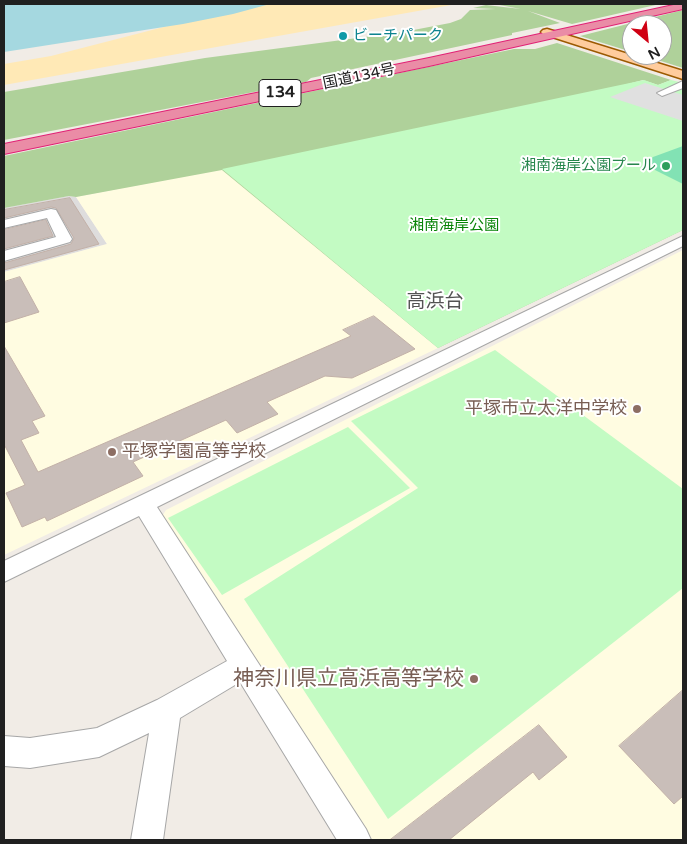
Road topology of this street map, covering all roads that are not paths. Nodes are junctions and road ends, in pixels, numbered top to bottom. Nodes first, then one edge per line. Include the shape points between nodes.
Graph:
1 (672, 4) edge
2 (683, 6) edge
3 (551, 34) junction
4 (683, 75) edge
5 (683, 84) edge
6 (662, 93) dead end
7 (4, 143) edge
8 (4, 149) edge
9 (4, 224) edge
10 (683, 240) edge
11 (4, 256) edge
12 (144, 504) junction
13 (4, 572) edge
14 (244, 665) junction
15 (167, 710) junction
16 (4, 751) edge
17 (147, 840) edge
18 (355, 840) edge

1 - 3 highway, 国道134号 / 134
2 - 3 highway, 国道134号 / 134
3 - 4 main road
3 - 7 highway, 国道134号 / 134
3 - 8 highway, 国道134号 / 134
5 - 6 street
9 - 11 street via 51,213 65,239
10 - 12 street
12 - 13 street
12 - 14 street
14 - 15 street
14 - 18 street
15 - 16 street via 99,742 30,753
15 - 17 street

